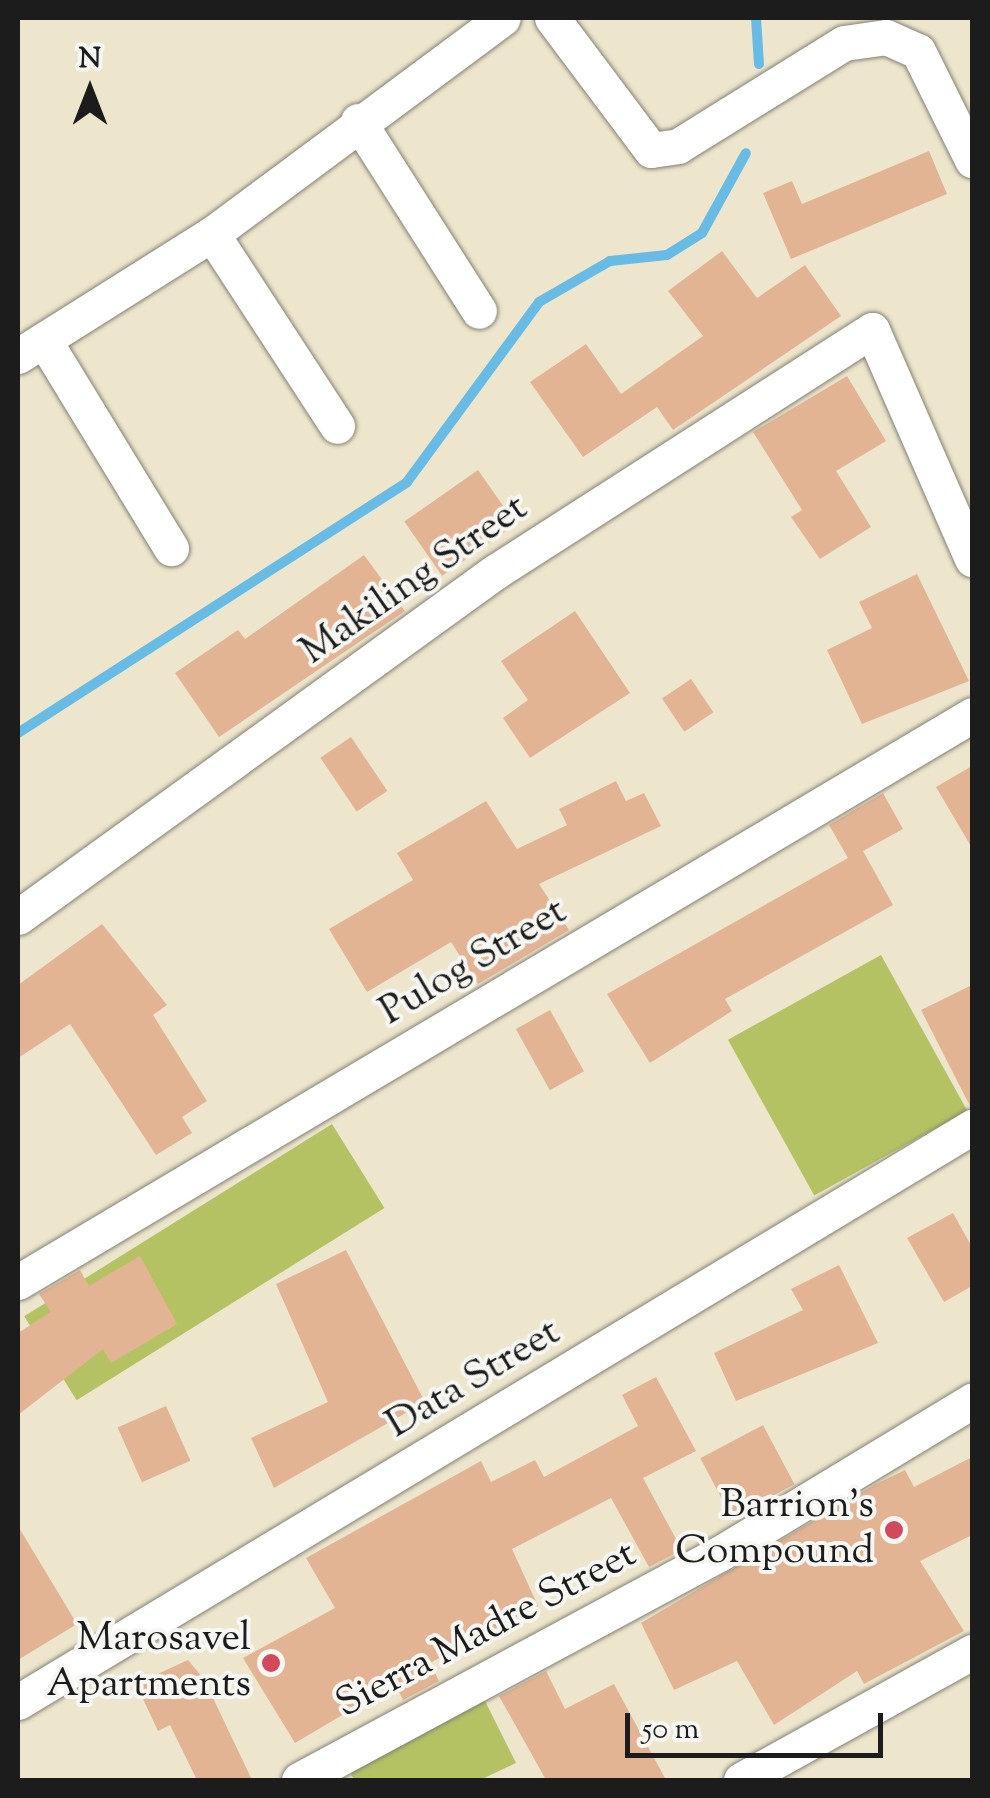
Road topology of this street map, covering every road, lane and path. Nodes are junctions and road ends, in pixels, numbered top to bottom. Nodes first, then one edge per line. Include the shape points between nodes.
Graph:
1 (504, 18) edge
2 (552, 18) edge
3 (358, 121) junction
4 (972, 160) edge
5 (212, 234) junction
6 (479, 311) dead end
7 (31, 348) edge
8 (337, 426) dead end
9 (171, 548) dead end
10 (972, 558) edge
11 (972, 715) edge
12 (18, 917) edge
13 (972, 1127) edge
14 (18, 1282) edge
15 (972, 1401) edge
16 (972, 1652) edge
17 (18, 1702) edge
18 (299, 1780) edge
19 (740, 1780) edge

1 - 3 street
2 - 4 street via 650,150 663,152 844,43 886,37 918,51
3 - 5 street
3 - 6 street
5 - 7 street
5 - 8 street
7 - 9 street
10 - 12 street, Makiling Street via 872,330 495,572
11 - 14 street, Pulog Street
13 - 17 street, Data Street
15 - 18 street, Sierra Madre Street via 718,1554
16 - 19 street

